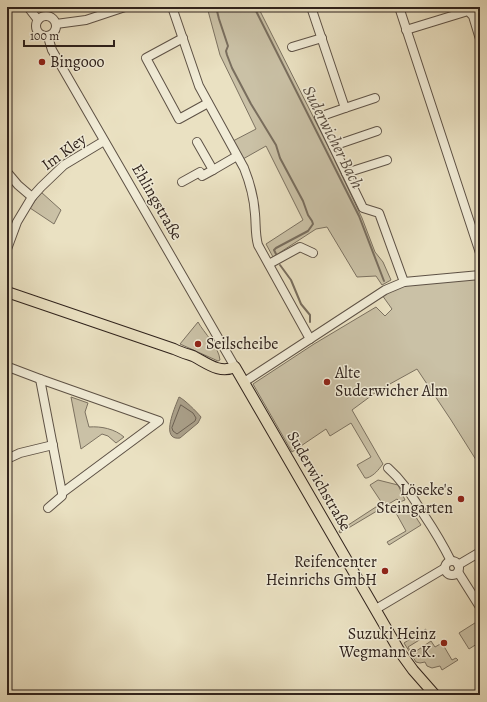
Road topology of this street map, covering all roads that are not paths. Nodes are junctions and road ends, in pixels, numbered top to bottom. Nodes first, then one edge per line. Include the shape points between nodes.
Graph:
1 (28, 7) edge
2 (125, 7) edge
3 (172, 7) edge
4 (311, 7) edge
5 (398, 7) edge
6 (38, 20) junction
7 (56, 24) junction
8 (406, 30) junction
9 (48, 36) junction
10 (183, 38) junction
11 (322, 38) junction
12 (480, 39) edge
13 (292, 47) dead end
14 (375, 98) dead end
15 (208, 103) junction
16 (345, 108) junction
17 (378, 130) dead end
18 (104, 141) junction
19 (197, 142) dead end
20 (333, 146) junction
21 (237, 156) junction
22 (387, 160) dead end
23 (213, 170) junction
24 (7, 172) edge
25 (346, 173) junction
26 (182, 182) dead end
27 (32, 197) junction
28 (7, 249) edge
29 (313, 253) dead end
30 (480, 253) edge
31 (269, 264) junction
32 (480, 275) edge
33 (404, 282) junction
34 (7, 292) edge
35 (310, 338) junction
36 (235, 367) junction
37 (11, 368) dead end
38 (40, 379) junction
39 (244, 382) junction
40 (53, 445) junction
41 (7, 459) edge
42 (388, 468) dead end
43 (62, 494) junction
44 (48, 508) dead end
45 (480, 552) edge
46 (456, 566) junction
47 (445, 568) junction
48 (480, 607) edge
49 (376, 609) junction
50 (435, 695) edge

1 - 6 street, Ehlingstraße
2 - 7 street via 86,20
3 - 10 street
4 - 11 street
5 - 8 street
6 - 7 street via 47,16
6 - 9 street, Ehlingstraße via 36,30 41,35
7 - 9 street via 56,30
8 - 12 street via 468,11 473,16
8 - 30 street
9 - 18 street, Ehlingstraße via 52,50
10 - 15 street via 199,86
10 - 15 street via 146,58 180,119
11 - 13 street
11 - 16 street
14 - 16 street
15 - 21 street
16 - 20 street via 319,117
17 - 20 street
18 - 27 street, Im Kley via 64,165
18 - 36 street, Ehlingstraße
19 - 23 street
20 - 25 street
21 - 23 street
21 - 31 street via 244,168 251,192 258,245
22 - 25 street
23 - 26 street via 202,176 200,172
24 - 27 street
25 - 33 street via 363,208 379,213
27 - 28 street, Im Kley via 17,222
29 - 31 street via 300,247
31 - 35 street
32 - 33 street
33 - 35 street via 385,290
34 - 36 main road via 174,349 217,369
35 - 39 street
36 - 39 main road, Ehlingstraße
37 - 38 street
38 - 40 street
38 - 43 street via 159,421
39 - 49 main road, Suderwichstraße
40 - 41 street
40 - 43 street
42 - 46 street via 406,486
43 - 44 street
45 - 46 street
46 - 47 street via 446,564
46 - 47 street via 454,575 450,575
46 - 48 street
47 - 49 street
49 - 50 main road, Suderwichstraße via 412,670

